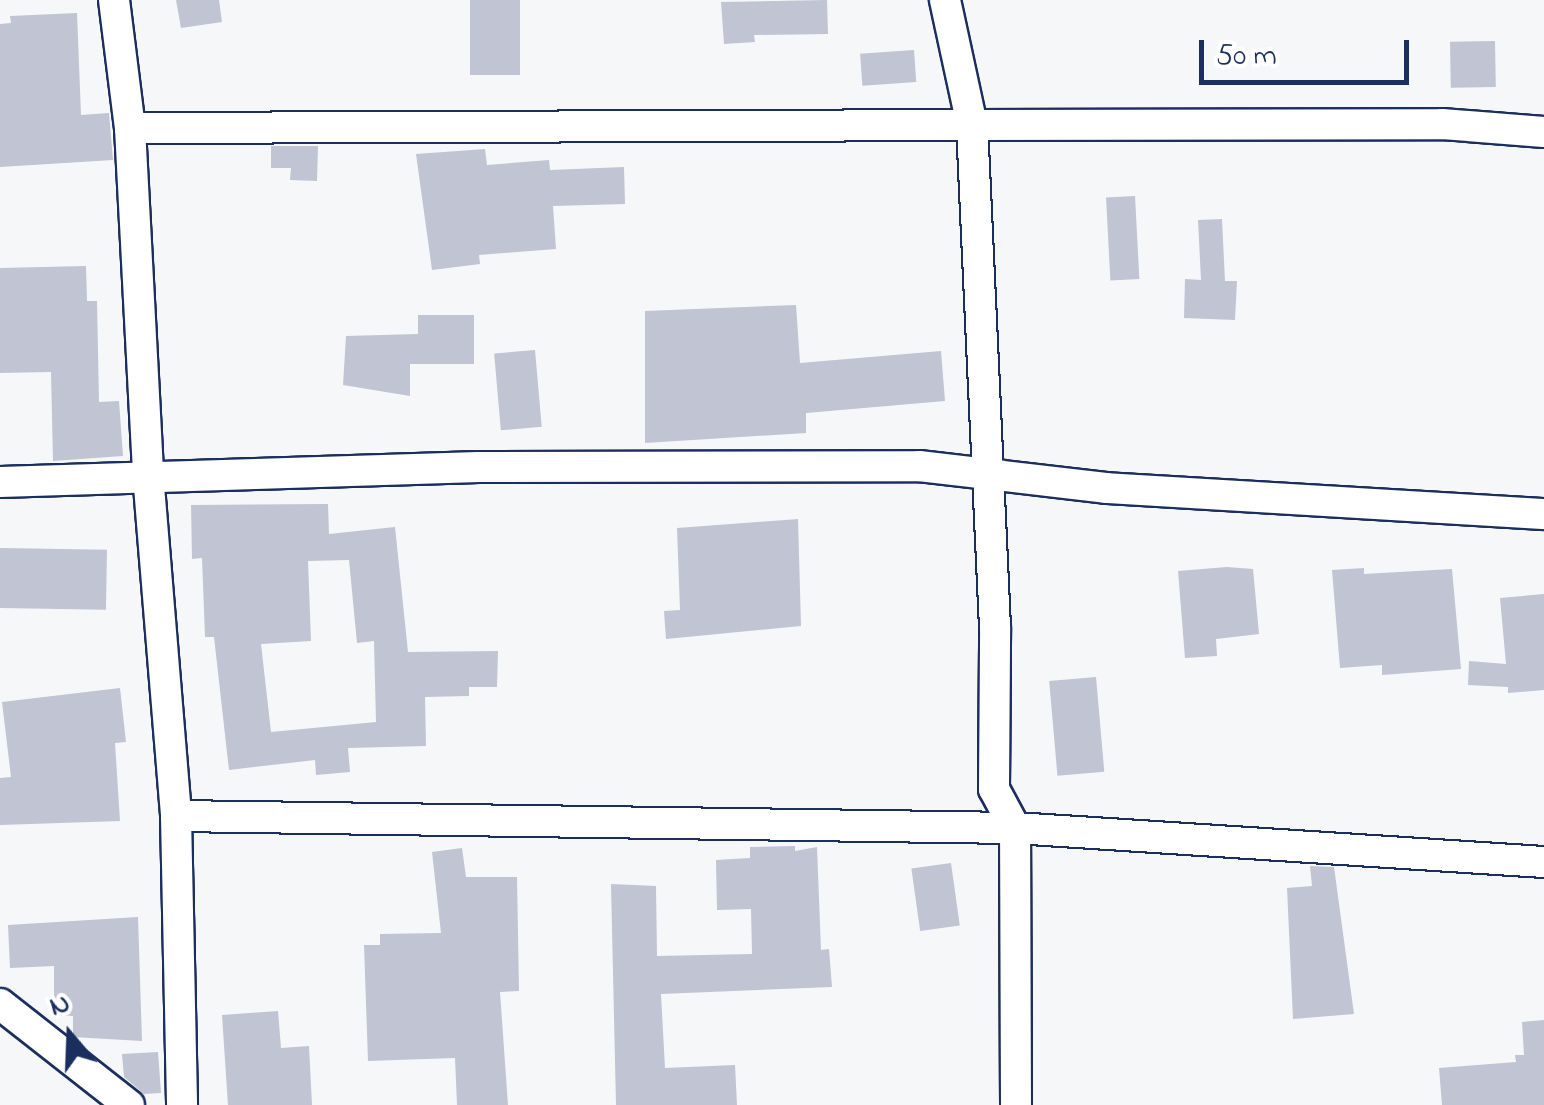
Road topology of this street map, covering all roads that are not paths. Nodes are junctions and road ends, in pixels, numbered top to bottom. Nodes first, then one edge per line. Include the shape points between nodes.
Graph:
1 (114, 0) edge
2 (945, 0) edge
3 (972, 125) junction
4 (130, 128) junction
5 (1544, 132) edge
6 (986, 473) junction
7 (148, 474) junction
8 (0, 482) edge
9 (1544, 514) edge
10 (176, 816) junction
11 (1015, 828) junction
12 (1544, 862) edge
13 (0, 1004) edge
14 (129, 1105) edge
15 (182, 1105) edge
16 (1016, 1105) edge

1 - 4 street
2 - 3 street
3 - 4 street
3 - 5 street via 1442,124
3 - 6 street
4 - 7 street
6 - 7 street via 741,465
6 - 9 street via 1106,488
6 - 11 street via 995,627 994,789
7 - 8 street
7 - 10 street
10 - 11 street
10 - 15 street
11 - 12 street
11 - 16 street
13 - 14 street

